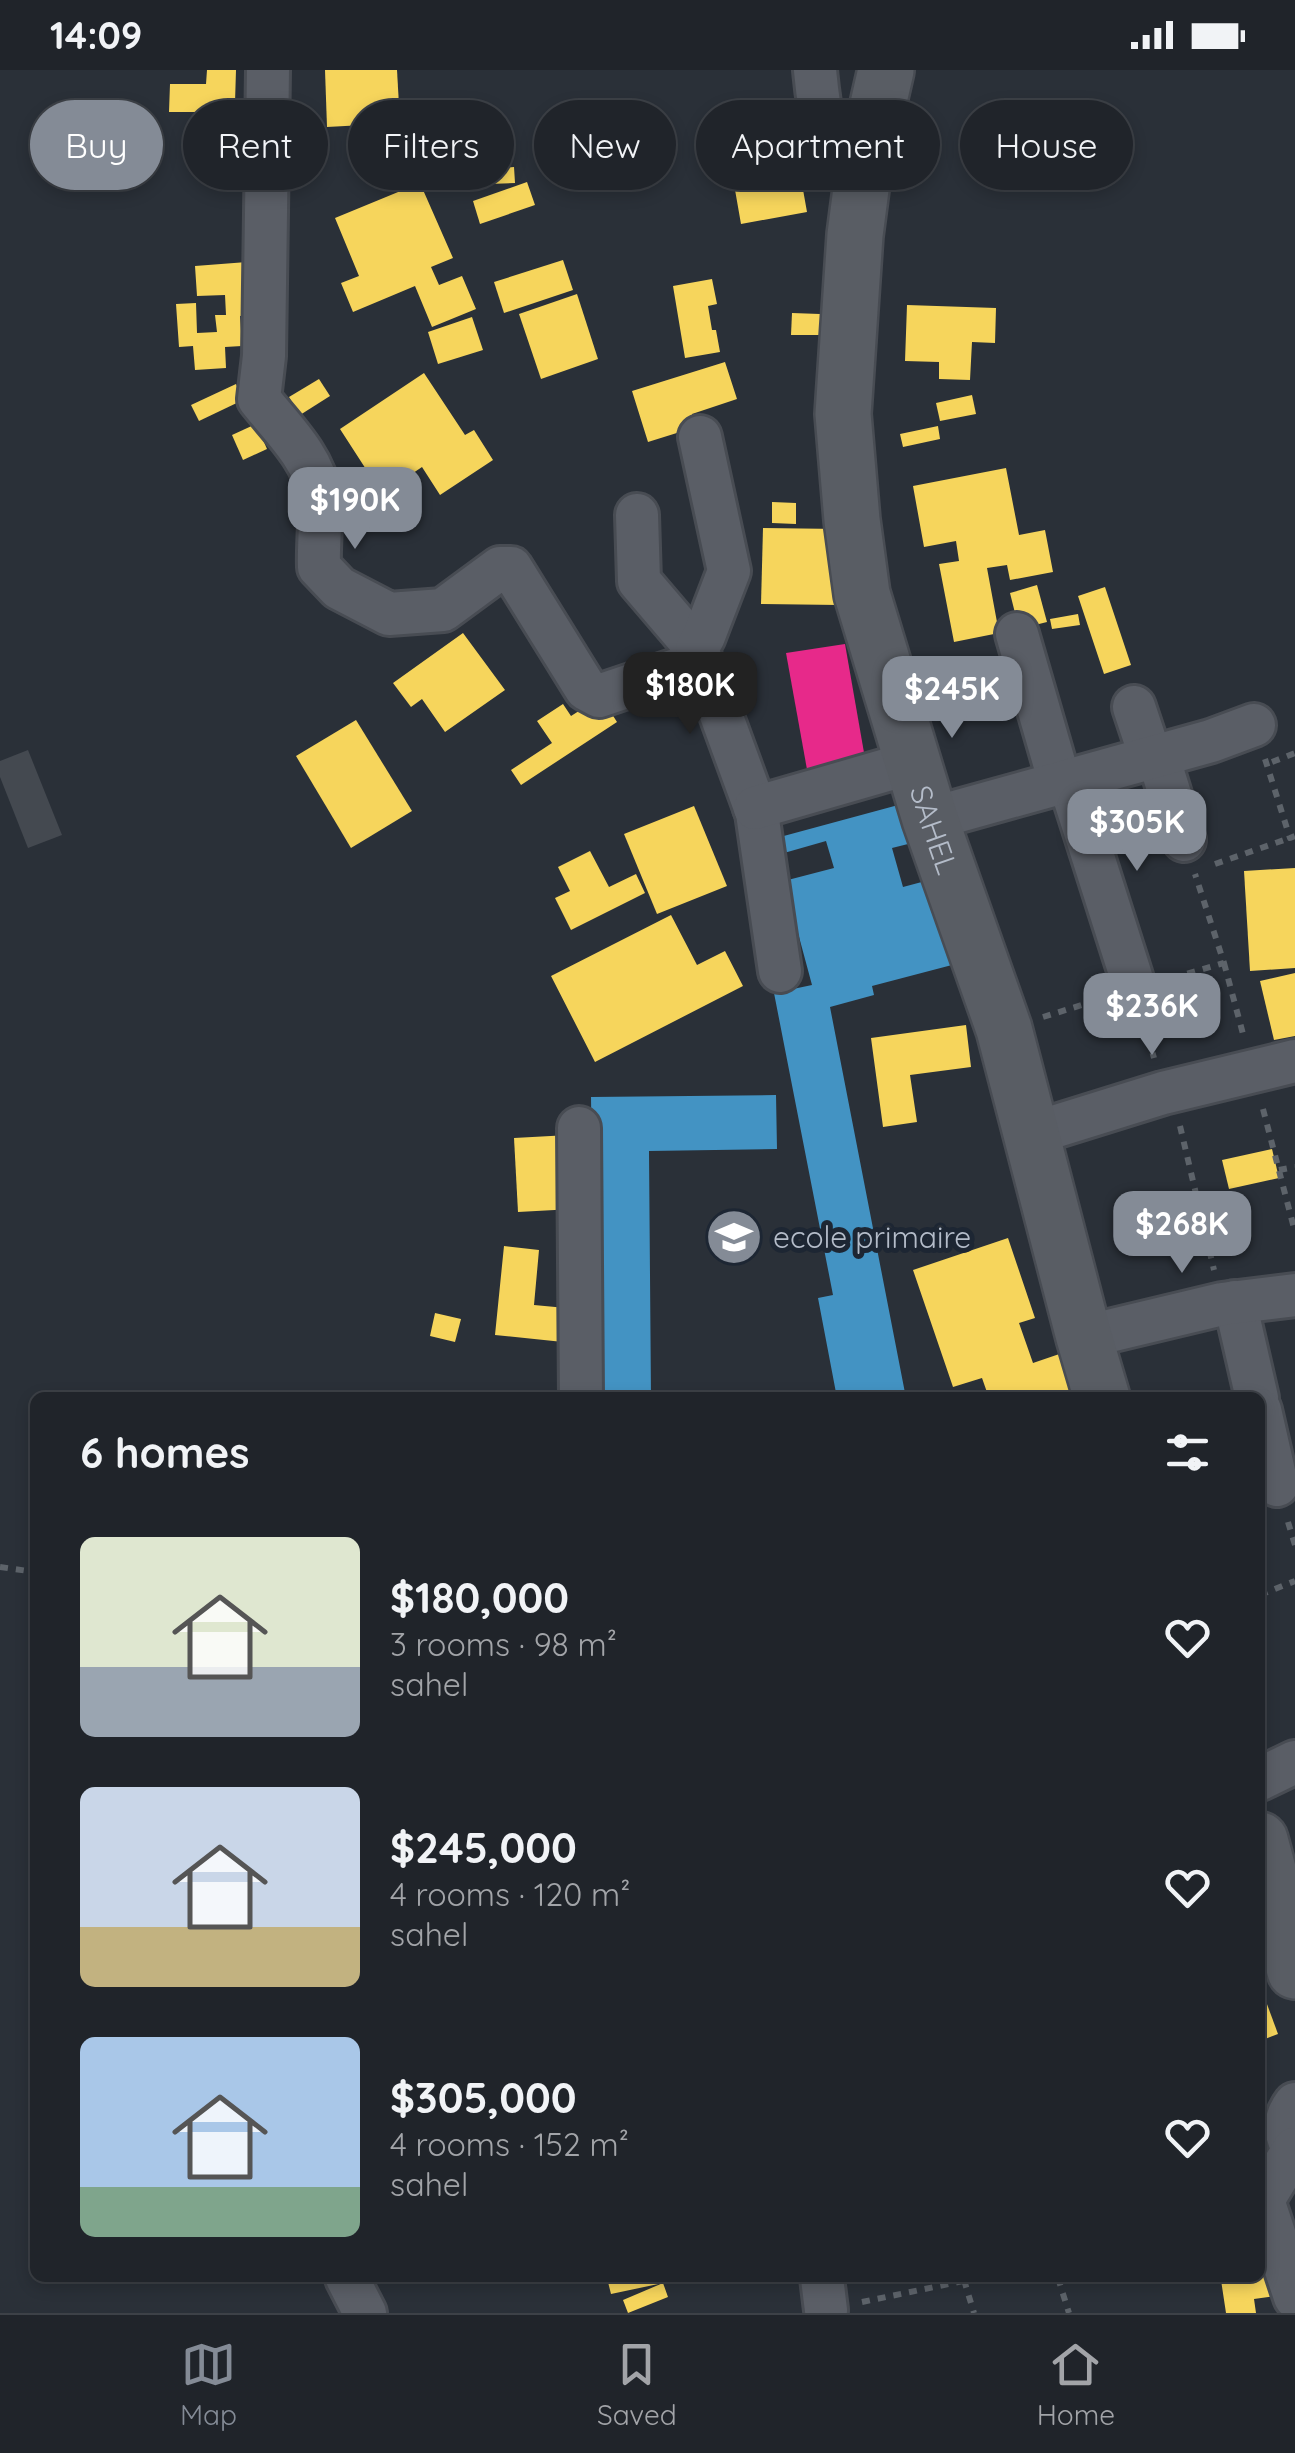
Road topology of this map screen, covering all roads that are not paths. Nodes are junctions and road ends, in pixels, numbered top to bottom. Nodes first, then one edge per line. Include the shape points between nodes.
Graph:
1 (268, 70) edge
2 (815, 70) edge
3 (886, 70) edge
4 (818, 100) edge
5 (879, 100) edge
6 (861, 190) edge
7 (700, 436) dead end
8 (637, 515) dead end
9 (1016, 634) dead end
10 (698, 655) junction
11 (1134, 708) dead end
12 (1260, 745) road end
13 (1155, 757) junction
14 (914, 762) junction
15 (1065, 782) junction
16 (755, 808) junction
17 (930, 819) junction
18 (1189, 856) road end
19 (780, 971) dead end
20 (1135, 989) road end
21 (1295, 1060) edge
22 (580, 1128) dead end
23 (1031, 1134) junction
24 (1295, 1294) edge
25 (1229, 1303) junction
26 (1084, 1337) junction
27 (581, 1392) edge
28 (1100, 1392) edge
29 (1255, 1392) edge
30 (1265, 1432) edge
31 (1277, 1485) dead end
32 (1295, 1762) edge
33 (1265, 1777) edge
34 (1265, 1832) edge
35 (1295, 1835) edge
36 (1265, 1859) edge
37 (1295, 1971) edge
38 (1286, 2129) edge
39 (1265, 2191) edge
40 (1265, 2209) edge
41 (350, 2282) edge
42 (1295, 2297) edge
43 (365, 2313) edge

1 - 10 street via 260,400 312,472 319,567 339,588 389,614 442,610 500,568 511,568 586,688 599,696
2 - 4 street
3 - 5 street, SAHEL
6 - 14 street, SAHEL via 843,414 852,520 862,594
7 - 10 street via 729,571
8 - 10 street via 639,581
9 - 15 street
10 - 16 street
11 - 13 street
12 - 13 street via 1211,742
13 - 15 street
13 - 18 street
14 - 16 street
14 - 17 street, SAHEL
15 - 17 street
15 - 20 street
16 - 19 street
17 - 23 street, SAHEL via 1004,1029
21 - 23 street
22 - 27 street
23 - 26 street, SAHEL
24 - 25 street
25 - 26 street
25 - 29 street
26 - 28 street, SAHEL
30 - 31 street
32 - 33 street
34 - 35 street
36 - 37 street
38 - 39 street
40 - 42 street
41 - 43 street

